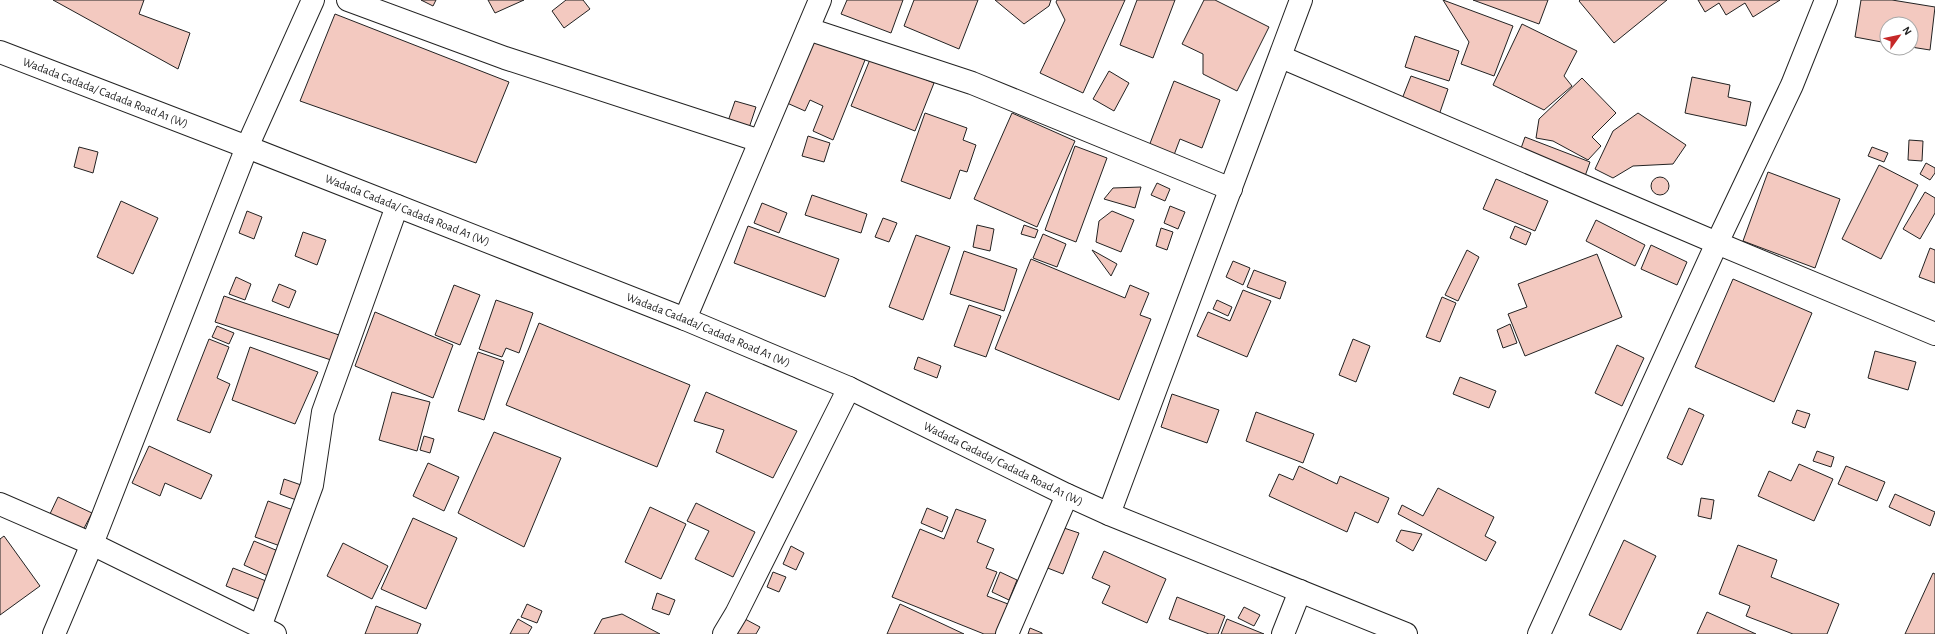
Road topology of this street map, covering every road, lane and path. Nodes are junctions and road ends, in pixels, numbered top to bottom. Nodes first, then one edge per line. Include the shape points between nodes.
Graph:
1 (313, 0) edge
2 (348, 0) edge
3 (820, 0) edge
4 (1301, 0) edge
5 (1826, 0) edge
6 (808, 29) junction
7 (0, 52) edge
8 (1281, 57) junction
9 (760, 141) junction
10 (247, 147) junction
11 (1231, 189) junction
12 (397, 206) junction
13 (1717, 243) junction
14 (685, 319) junction
15 (1935, 334) edge
16 (848, 388) junction
17 (1067, 495) junction
18 (0, 504) edge
19 (1109, 514) junction
20 (92, 544) junction
21 (1300, 591) junction
22 (268, 630) edge
23 (54, 634) edge
24 (724, 634) edge
25 (1007, 634) edge
26 (1283, 634) edge
27 (1406, 634) edge
28 (1539, 634) edge

1 - 10 street
2 - 9 street via 505,58
3 - 6 street
4 - 8 street
5 - 13 street via 1792,85
6 - 9 street
6 - 11 street via 972,83
7 - 10 street, Wadada Cadada/ Cadada Road A1 (W)
8 - 11 street
8 - 13 street
9 - 14 street
10 - 12 street, Wadada Cadada/ Cadada Road A1 (W)
10 - 20 street
11 - 19 street
12 - 14 street, Wadada Cadada/ Cadada Road A1 (W)
12 - 22 street via 323,412 312,485
13 - 15 street
13 - 28 street
14 - 16 street, Wadada Cadada/ Cadada Road A1 (W)
16 - 17 street, Wadada Cadada/ Cadada Road A1 (W)
16 - 24 street
17 - 19 street, Wadada Cadada/ Cadada Road A1 (W)
17 - 25 street
18 - 20 street
19 - 21 street, Wadada Cadada/ Cadada Road A1 (W)
20 - 22 street
20 - 23 street
21 - 26 street
21 - 27 street, Wadada Cadada/ Cadada Road A1 (W)

